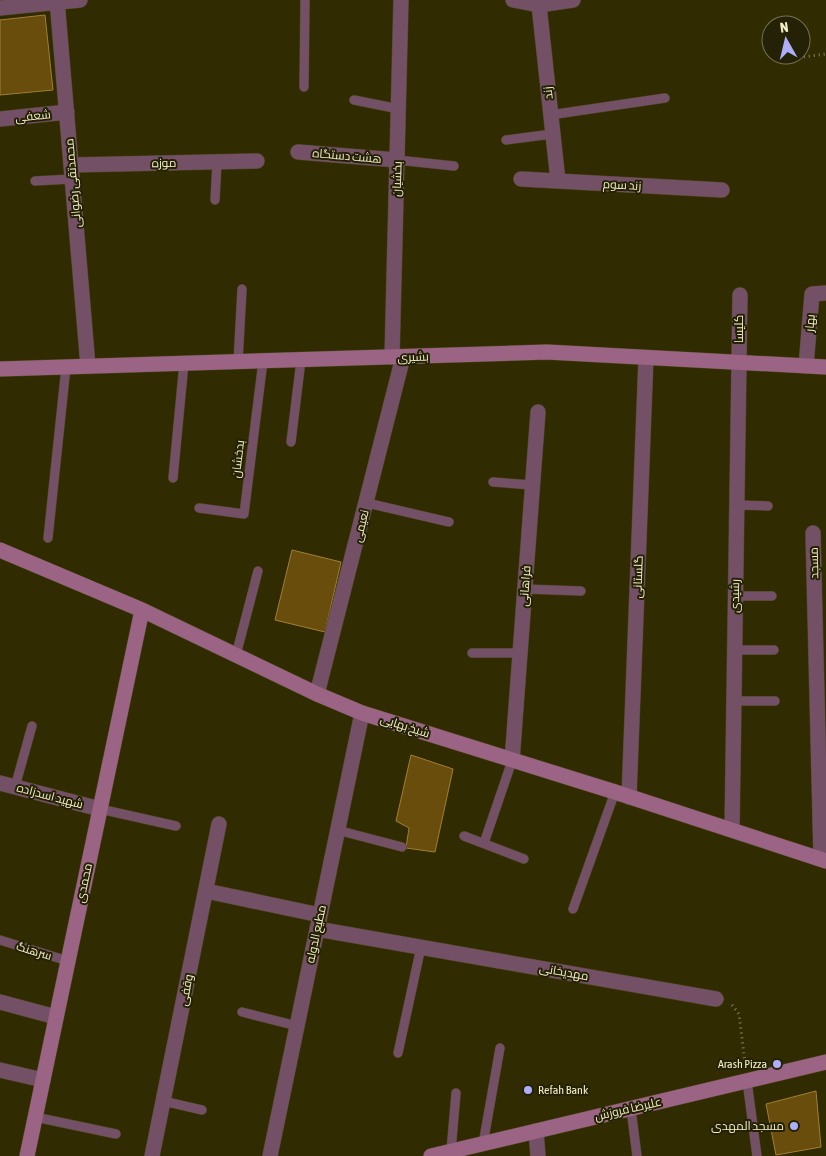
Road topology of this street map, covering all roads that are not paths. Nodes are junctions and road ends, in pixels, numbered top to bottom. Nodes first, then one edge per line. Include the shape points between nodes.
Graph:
1 (80, 0) edge
2 (305, 0) edge
3 (401, 0) edge
4 (513, 0) edge
5 (573, 0) edge
6 (57, 1) edge
7 (539, 6) junction
8 (0, 8) edge
9 (304, 87) dead end
10 (664, 98) dead end
11 (354, 100) dead end
12 (399, 109) junction
13 (67, 112) junction
14 (550, 115) junction
15 (0, 119) edge
16 (552, 134) junction
17 (506, 140) dead end
18 (298, 152) dead end
19 (397, 160) junction
20 (258, 161) dead end
21 (217, 162) junction
22 (454, 166) dead end
23 (72, 172) junction
24 (521, 179) dead end
25 (558, 181) junction
26 (35, 182) dead end
27 (722, 190) dead end
28 (215, 200) dead end
29 (242, 289) dead end
30 (826, 293) edge
31 (740, 295) dead end
32 (398, 357) junction
33 (646, 358) junction
34 (301, 360) junction
35 (263, 361) junction
36 (238, 362) junction
37 (739, 363) junction
38 (184, 364) junction
39 (88, 366) junction
40 (806, 366) junction
41 (66, 367) junction
42 (826, 367) edge
43 (0, 369) edge
44 (538, 412) dead end
45 (291, 442) dead end
46 (173, 478) dead end
47 (493, 482) dead end
48 (532, 485) junction
49 (367, 503) junction
50 (737, 505) junction
51 (768, 506) dead end
52 (199, 508) dead end
53 (449, 522) dead end
54 (813, 534) dead end
55 (48, 538) dead end
56 (0, 550) edge
57 (258, 571) dead end
58 (525, 589) junction
59 (581, 591) dead end
60 (735, 596) junction
61 (772, 596) dead end
62 (142, 610) junction
63 (821, 622) edge
64 (734, 650) junction
65 (774, 650) dead end
66 (472, 652) dead end
67 (520, 653) junction
68 (236, 655) junction
69 (318, 694) junction
70 (734, 701) junction
71 (775, 701) dead end
72 (362, 713) junction
73 (32, 726) dead end
74 (512, 761) junction
75 (0, 783) edge
76 (15, 787) junction
77 (622, 795) junction
78 (100, 809) junction
79 (219, 824) dead end
80 (176, 826) dead end
81 (338, 830) junction
82 (732, 830) junction
83 (464, 836) dead end
84 (484, 843) junction
85 (402, 847) dead end
86 (524, 859) dead end
87 (824, 860) edge
88 (206, 891) junction
89 (573, 909) dead end
90 (318, 922) junction
91 (0, 940) edge
92 (421, 947) junction
93 (68, 961) junction
94 (716, 999) road end
95 (0, 1002) edge
96 (242, 1012) dead end
97 (56, 1017) junction
98 (297, 1026) junction
99 (500, 1048) dead end
100 (398, 1053) dead end
101 (826, 1062) edge
102 (0, 1070) edge
103 (43, 1080) junction
104 (747, 1081) junction
105 (456, 1093) dead end
106 (163, 1101) junction
107 (631, 1108) junction
108 (202, 1110) dead end
109 (35, 1116) junction
110 (536, 1131) junction
111 (116, 1134) dead end
112 (482, 1144) junction
113 (451, 1151) junction
114 (27, 1156) edge
115 (152, 1156) edge
116 (270, 1156) edge
117 (431, 1156) edge
118 (538, 1156) edge
119 (637, 1156) edge
120 (757, 1156) edge

1 - 6 street
2 - 9 lane
3 - 12 street, بخشیان
4 - 7 street
5 - 7 street
6 - 8 street
6 - 13 street, محمدتقی رضوانی
7 - 14 street, زند
10 - 14 lane
11 - 12 lane
12 - 19 street, بخشیان
13 - 15 street, شعفی
13 - 23 street, محمدتقی رضوانی
14 - 16 street, زند
16 - 17 lane
16 - 25 street, زند
18 - 19 street, هشت دستگاه
19 - 22 lane
19 - 32 street, بخشیان
20 - 21 street, موزه
21 - 23 street, موزه
21 - 28 lane
23 - 26 lane
23 - 39 street, محمدتقی رضوانی
24 - 25 street, زند سوم
25 - 27 street, زند سوم
29 - 36 lane
30 - 40 street, بهار via 812,294
31 - 37 street, کلیسا
32 - 33 street, بشیری via 547,352
32 - 34 street, بشیری
32 - 49 street, نعیمی
33 - 37 street, بشیری
33 - 77 street, گلستانی
34 - 35 street, بشیری
34 - 45 lane
35 - 36 street, بشیری
35 - 52 lane, بدخشان via 244,514
36 - 38 street, بشیری
37 - 40 street, بشیری
37 - 50 street, رشیدی
38 - 39 street, بشیری
38 - 46 lane
39 - 41 street, بشیری
40 - 42 street, بشیری
41 - 43 street, بشیری
41 - 55 lane
44 - 48 street, فراهانی
47 - 48 lane
48 - 58 street, فراهانی
49 - 53 lane
49 - 69 street, نعیمی
50 - 51 lane
50 - 60 street, رشیدی
54 - 63 street, مسجد
56 - 62 street, شیخ بهایی
57 - 68 lane
58 - 59 lane
58 - 67 street, فراهانی
60 - 61 lane
60 - 64 street, رشیدی
62 - 68 street, شیخ بهایی
62 - 78 street, محمدی
63 - 87 street, مسجد
64 - 65 lane
64 - 70 street, رشیدی
66 - 67 lane
67 - 74 street, فراهانی
68 - 69 street, شیخ بهایی
69 - 72 street, شیخ بهایی
70 - 71 lane
70 - 82 street, رشیدی
72 - 74 street, شیخ بهایی
72 - 81 street, مطیع الدوله
73 - 76 lane
74 - 77 street, شیخ بهایی
74 - 84 lane
75 - 76 street, شهید اسدزاده
76 - 78 street, شهید اسدزاده
77 - 82 street, شیخ بهایی
77 - 89 lane
78 - 80 lane
78 - 93 street, محمدی
79 - 88 street, وقفی
81 - 85 lane
81 - 90 street, مطیع الدوله
82 - 87 street, شیخ بهایی
83 - 84 lane
84 - 86 lane
88 - 90 street, مهدیخانی
88 - 106 street, وقفی
90 - 92 street, مهدیخانی
90 - 98 street, مطیع الدوله
91 - 93 lane, سرهنگ
92 - 94 street, مهدیخانی
92 - 100 lane
93 - 97 street, محمدی
95 - 97 street
96 - 98 lane
97 - 103 street, محمدی
98 - 116 street, مطیع الدوله
99 - 112 lane
101 - 104 street, علیرضا فروزش
102 - 103 street
103 - 109 street, محمدی
104 - 107 street, علیرضا فروزش
104 - 120 lane
105 - 113 lane
106 - 108 lane
106 - 115 street, وقفی
107 - 110 street, علیرضا فروزش
107 - 119 lane
109 - 111 lane
109 - 114 street, محمدی
110 - 112 street, علیرضا فروزش
110 - 118 street
112 - 113 street, علیرضا فروزش
113 - 117 street, علیرضا فروزش

